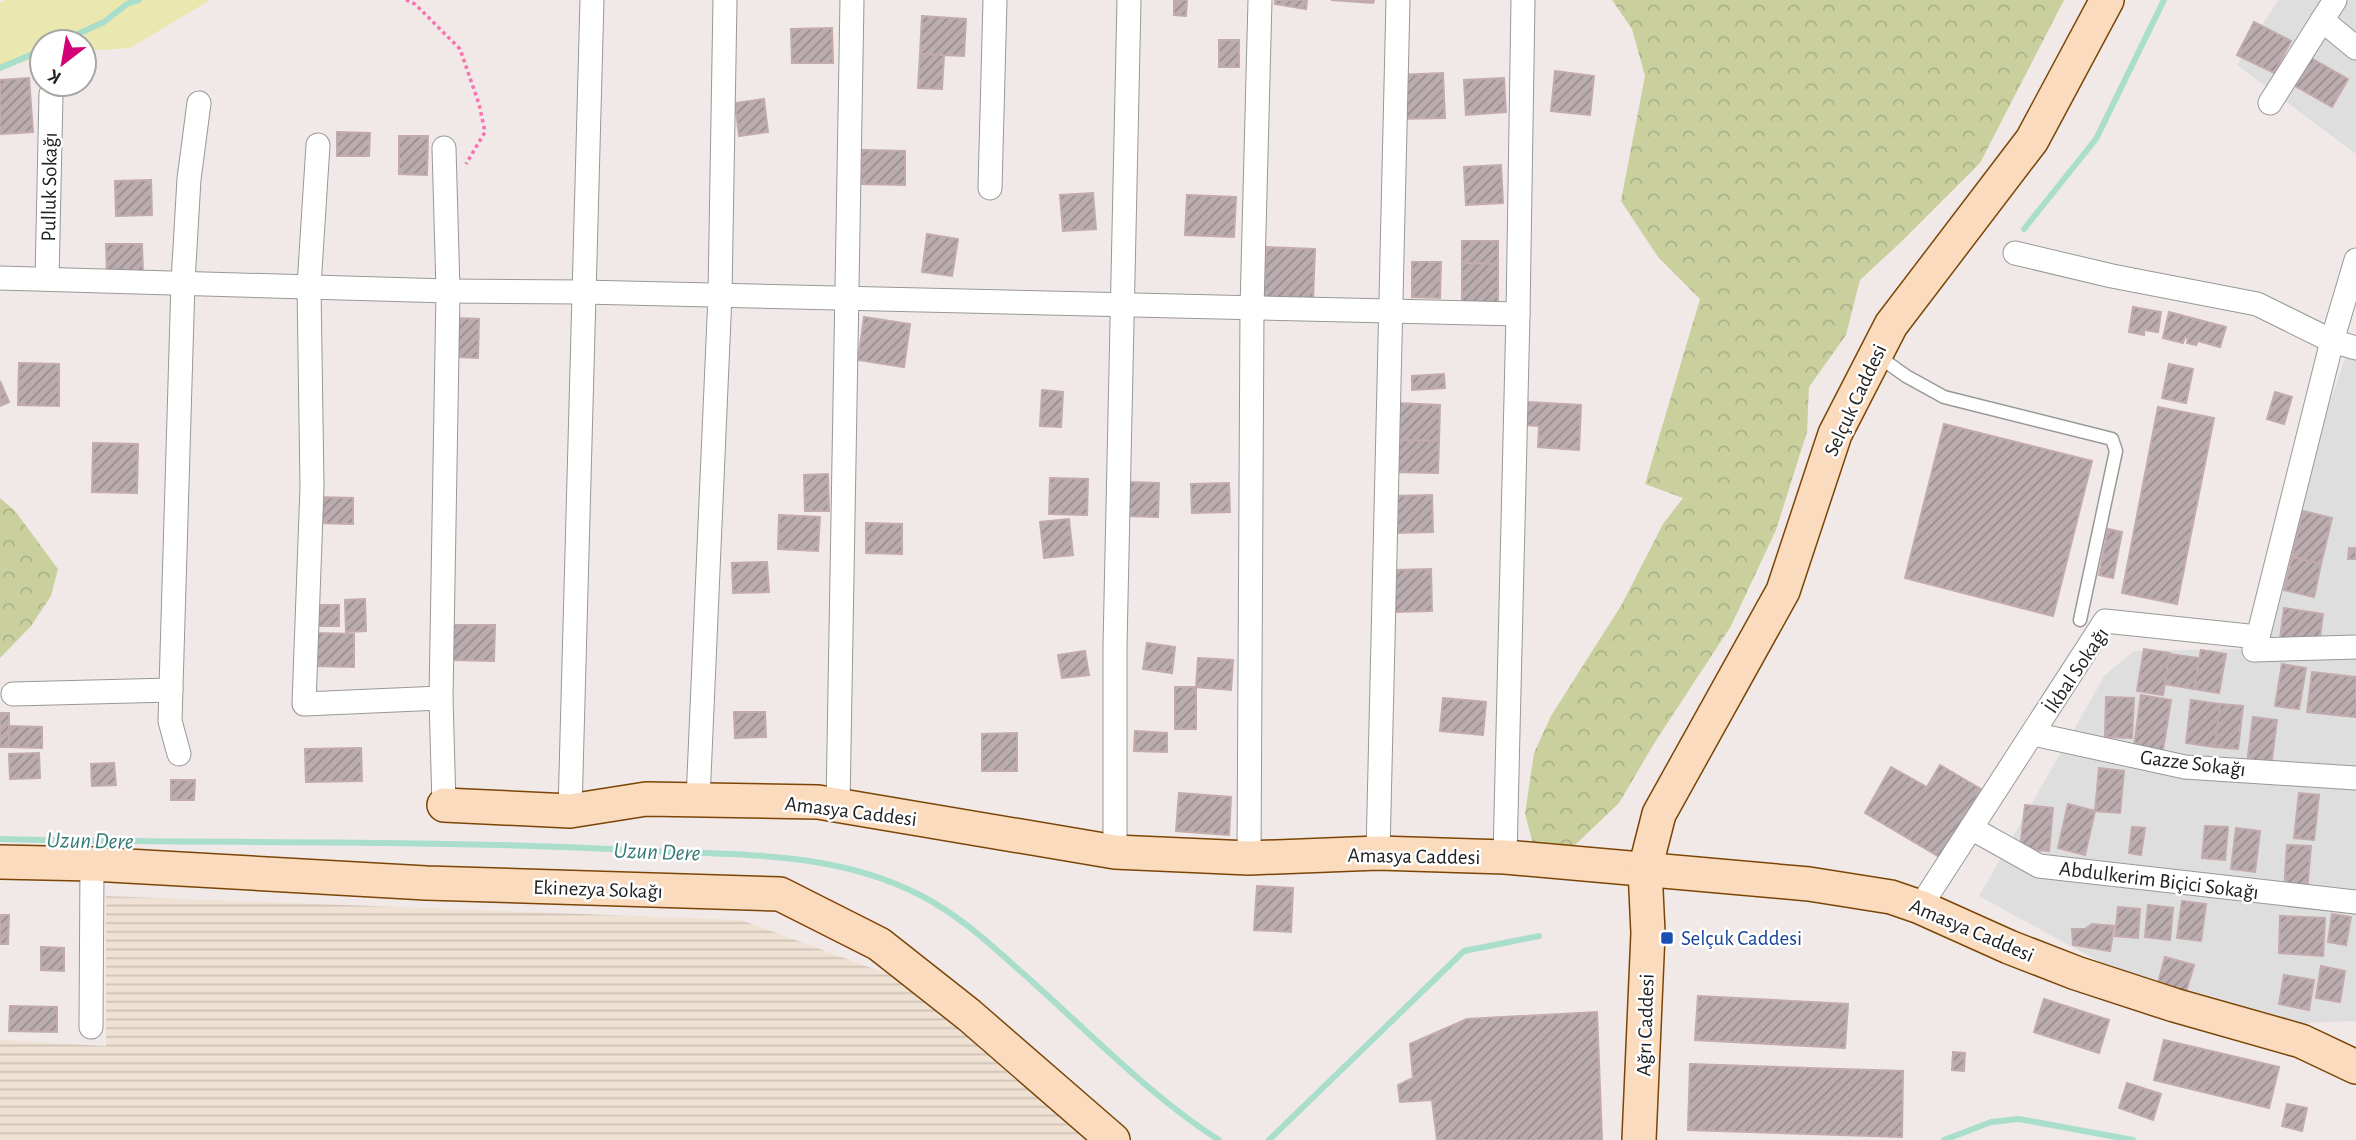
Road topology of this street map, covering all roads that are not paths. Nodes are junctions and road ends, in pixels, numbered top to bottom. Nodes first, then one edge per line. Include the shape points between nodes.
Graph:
1 (592, 0) edge
2 (725, 0) edge
3 (852, 0) edge
4 (995, 0) edge
5 (1129, 0) edge
6 (1260, 0) edge
7 (1398, 0) edge
8 (1523, 0) edge
9 (2107, 0) edge
10 (2335, 0) edge
11 (2322, 20) junction
12 (2356, 48) edge
13 (51, 98) edge
14 (199, 103) dead end
15 (2270, 103) dead end
16 (318, 145) dead end
17 (444, 148) dead end
18 (990, 188) dead end
19 (2015, 253) dead end
20 (2356, 260) edge
21 (0, 278) edge
22 (47, 279) junction
23 (183, 282) junction
24 (309, 286) junction
25 (448, 291) junction
26 (583, 292) junction
27 (720, 295) junction
28 (847, 298) junction
29 (1122, 304) junction
30 (1252, 308) junction
31 (1392, 311) junction
32 (1518, 314) junction
33 (2332, 341) junction
34 (2356, 348) edge
35 (1876, 354) junction
36 (2080, 620) dead end
37 (2258, 637) junction
38 (2356, 648) edge
39 (171, 690) junction
40 (13, 694) dead end
41 (441, 698) junction
42 (2033, 734) junction
43 (179, 754) dead end
44 (2356, 778) edge
45 (698, 800) junction
46 (444, 805) joint
47 (838, 805) junction
48 (570, 811) junction
49 (1972, 828) junction
50 (1115, 852) junction
51 (1378, 853) junction
52 (1505, 857) junction
53 (1249, 858) junction
54 (0, 862) edge
55 (92, 864) junction
56 (1645, 869) junction
57 (2356, 902) edge
58 (1920, 906) junction
59 (91, 1027) dead end
60 (2356, 1038) edge
61 (2301, 1041) junction
62 (2356, 1066) edge
63 (1112, 1140) edge
64 (1639, 1140) edge

1 - 26 street
2 - 27 street
3 - 28 street
4 - 18 street
5 - 29 street
6 - 30 street
7 - 31 street
8 - 32 street
9 - 35 street, Selçuk Caddesi via 2032,140 1891,325
10 - 11 street
11 - 12 street
11 - 15 street
13 - 22 street, Pulluk Sokağı
14 - 23 street
16 - 24 street
17 - 25 street
19 - 33 street via 2257,303
20 - 33 street
21 - 22 street
22 - 23 street
23 - 24 street
23 - 39 street
24 - 25 street
24 - 41 street via 312,487 304,704
25 - 26 street
25 - 41 street
26 - 27 street
26 - 48 street
27 - 28 street
27 - 45 street
28 - 29 street
28 - 47 street
29 - 30 street
29 - 50 street
30 - 31 street
30 - 53 street
31 - 32 street
31 - 51 street
32 - 52 street
33 - 34 street
33 - 37 street
35 - 36 lane via 1944,397 2112,439 2116,451
35 - 56 street, Selçuk Caddesi via 1835,434 1783,591 1658,814
37 - 38 street, İkbal Sokağı via 2254,650
37 - 42 street, İkbal Sokağı via 2105,621
39 - 40 street
39 - 43 street via 170,721
41 - 46 street
42 - 44 street, Gazze Sokağı via 2185,767
42 - 49 street, İkbal Sokağı
45 - 47 street, Amasya Caddesi
45 - 48 street, Amasya Caddesi via 646,799
46 - 48 street, Amasya Caddesi
47 - 50 street, Amasya Caddesi
49 - 57 street, Abdulkerim Biçici Sokağı via 2039,866
49 - 58 street, İkbal Sokağı
50 - 53 street, Amasya Caddesi
51 - 52 street, Amasya Caddesi
51 - 53 street, Amasya Caddesi
52 - 56 street, Amasya Caddesi
54 - 55 street, Ekinezya Sokağı
55 - 59 street
55 - 63 street, Ekinezya Sokağı via 426,883 780,894 878,944
56 - 58 street, Amasya Caddesi via 1809,884
56 - 64 street, Ağrı Caddesi via 1648,933
58 - 61 street, Amasya Caddesi via 2076,973
60 - 61 street
61 - 62 street, Amasya Caddesi

